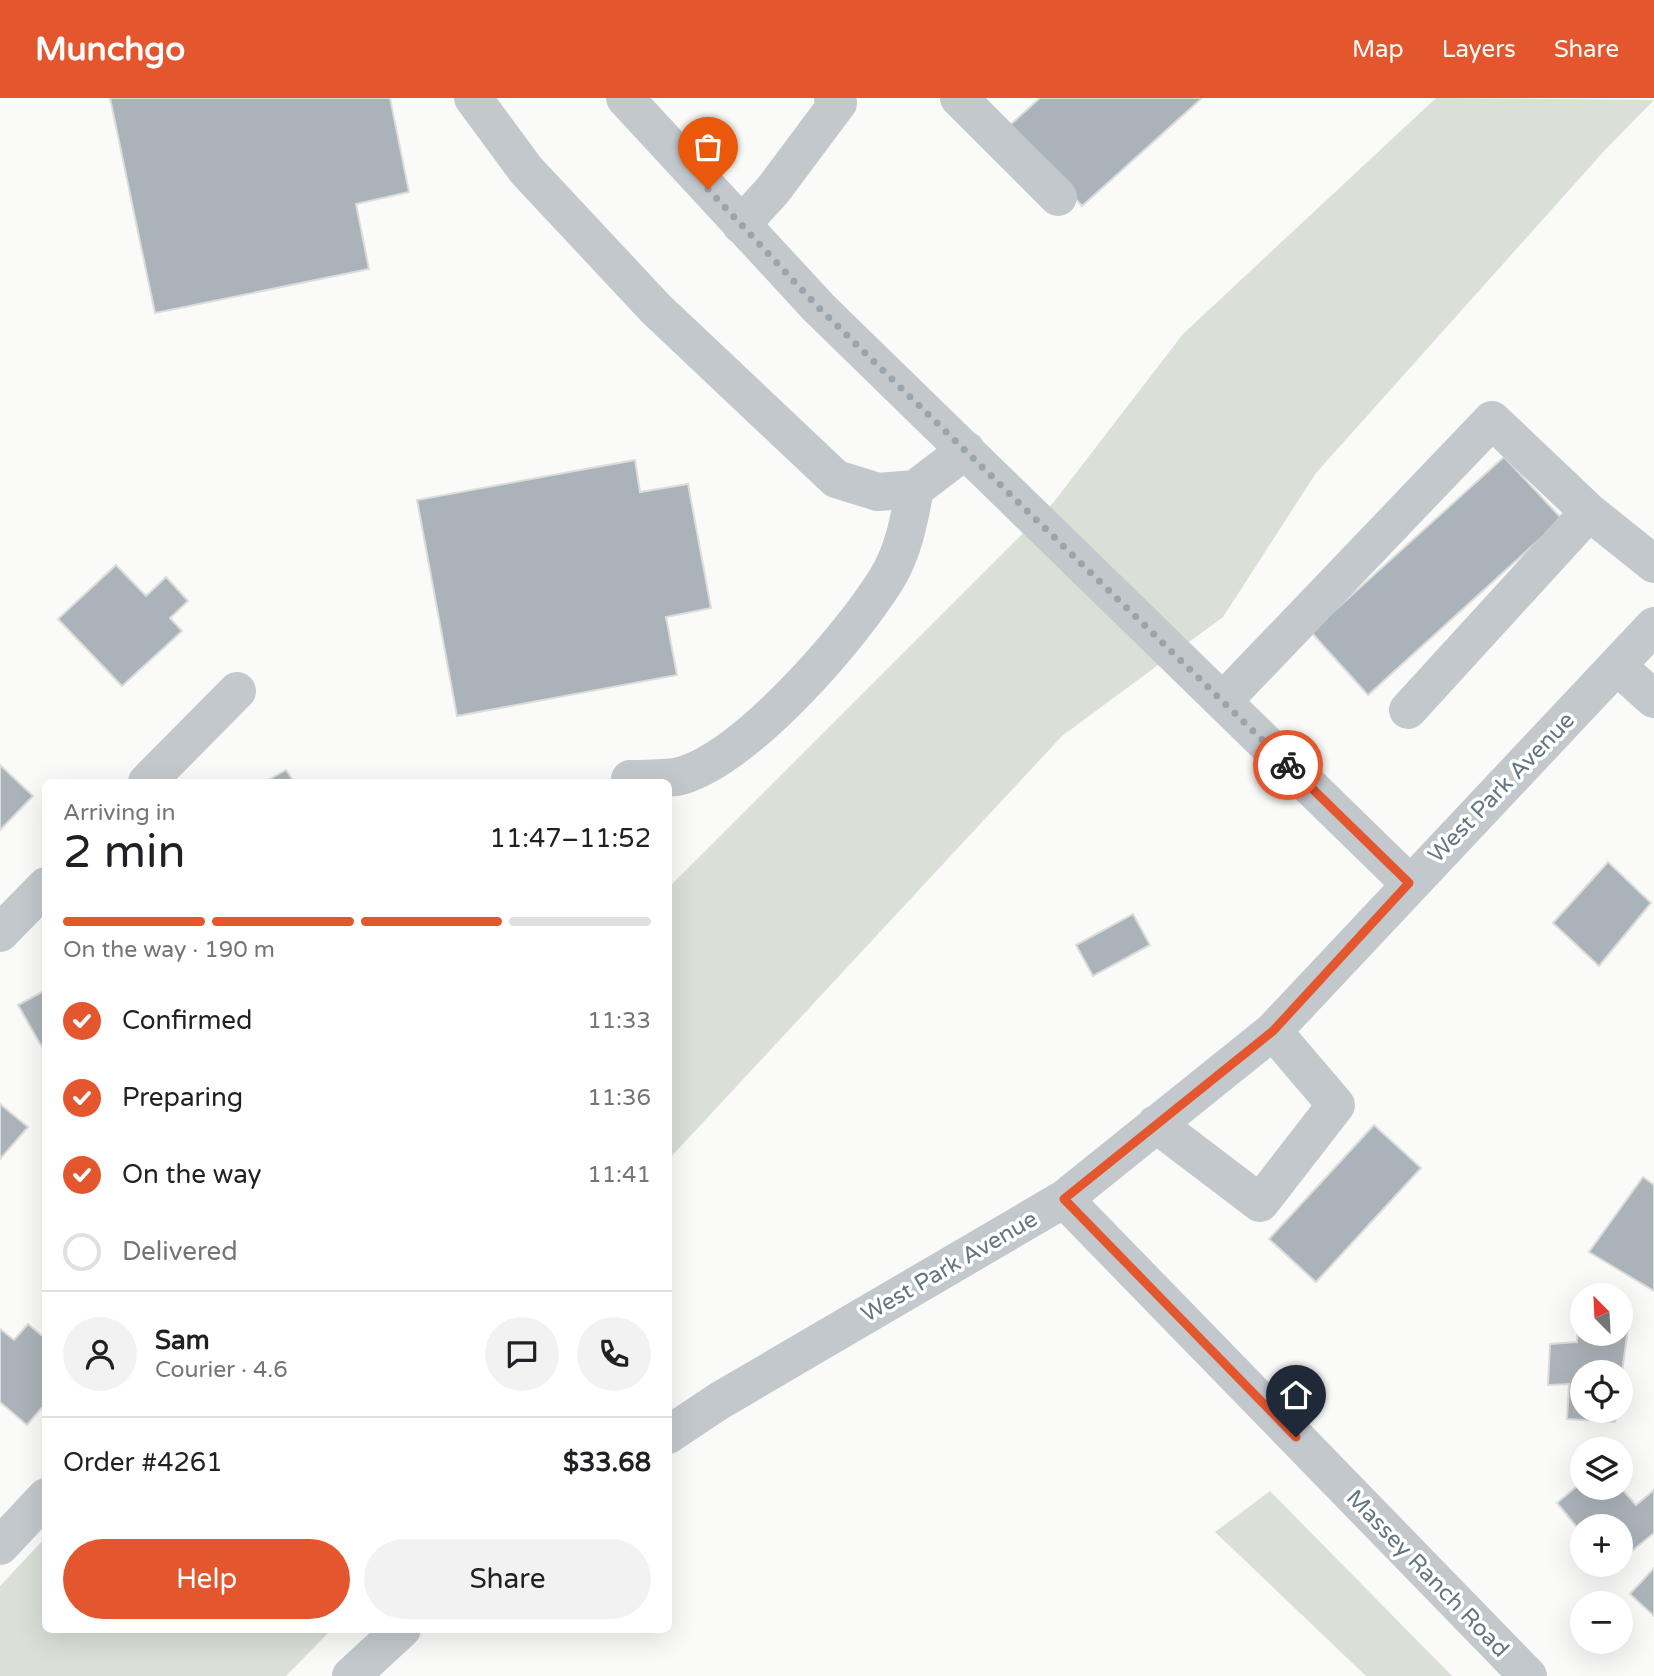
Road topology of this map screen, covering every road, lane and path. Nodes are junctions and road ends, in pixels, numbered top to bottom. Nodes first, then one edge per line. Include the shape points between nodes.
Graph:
1 (473, 98) edge
2 (625, 98) edge
3 (959, 98) edge
4 (838, 100) edge
5 (1058, 197) dead end
6 (741, 225) junction
7 (966, 450) junction
8 (915, 489) junction
9 (1589, 513) junction
10 (1654, 564) edge
11 (1654, 626) edge
12 (1617, 666) junction
13 (237, 691) dead end
14 (1654, 699) edge
15 (1223, 701) junction
16 (1408, 710) dead end
17 (150, 779) edge
18 (630, 779) dead end
19 (1409, 883) junction
20 (42, 890) edge
21 (0, 933) edge
22 (1273, 1031) junction
23 (1156, 1124) junction
24 (1064, 1199) junction
25 (672, 1432) edge
26 (42, 1501) edge
27 (0, 1546) edge
28 (398, 1633) edge
29 (351, 1676) edge
30 (1528, 1676) edge

1 - 8 street via 526,170 656,309 836,479 878,492
2 - 6 street
3 - 5 street
4 - 6 street via 773,190
6 - 7 street via 819,308
7 - 8 street
7 - 15 street
8 - 18 street via 907,532 887,579 849,632 775,713 714,761 682,776
9 - 10 street
9 - 15 street via 1492,420
9 - 16 street
11 - 12 street, West Park Avenue
12 - 14 street
12 - 19 street, West Park Avenue
13 - 17 street
15 - 19 street
19 - 22 street, West Park Avenue
20 - 21 street
22 - 23 street, West Park Avenue
22 - 23 street via 1336,1105 1260,1203
23 - 24 street, West Park Avenue
24 - 25 street, West Park Avenue
24 - 30 street, Massey Ranch Road
26 - 27 street
28 - 29 street

